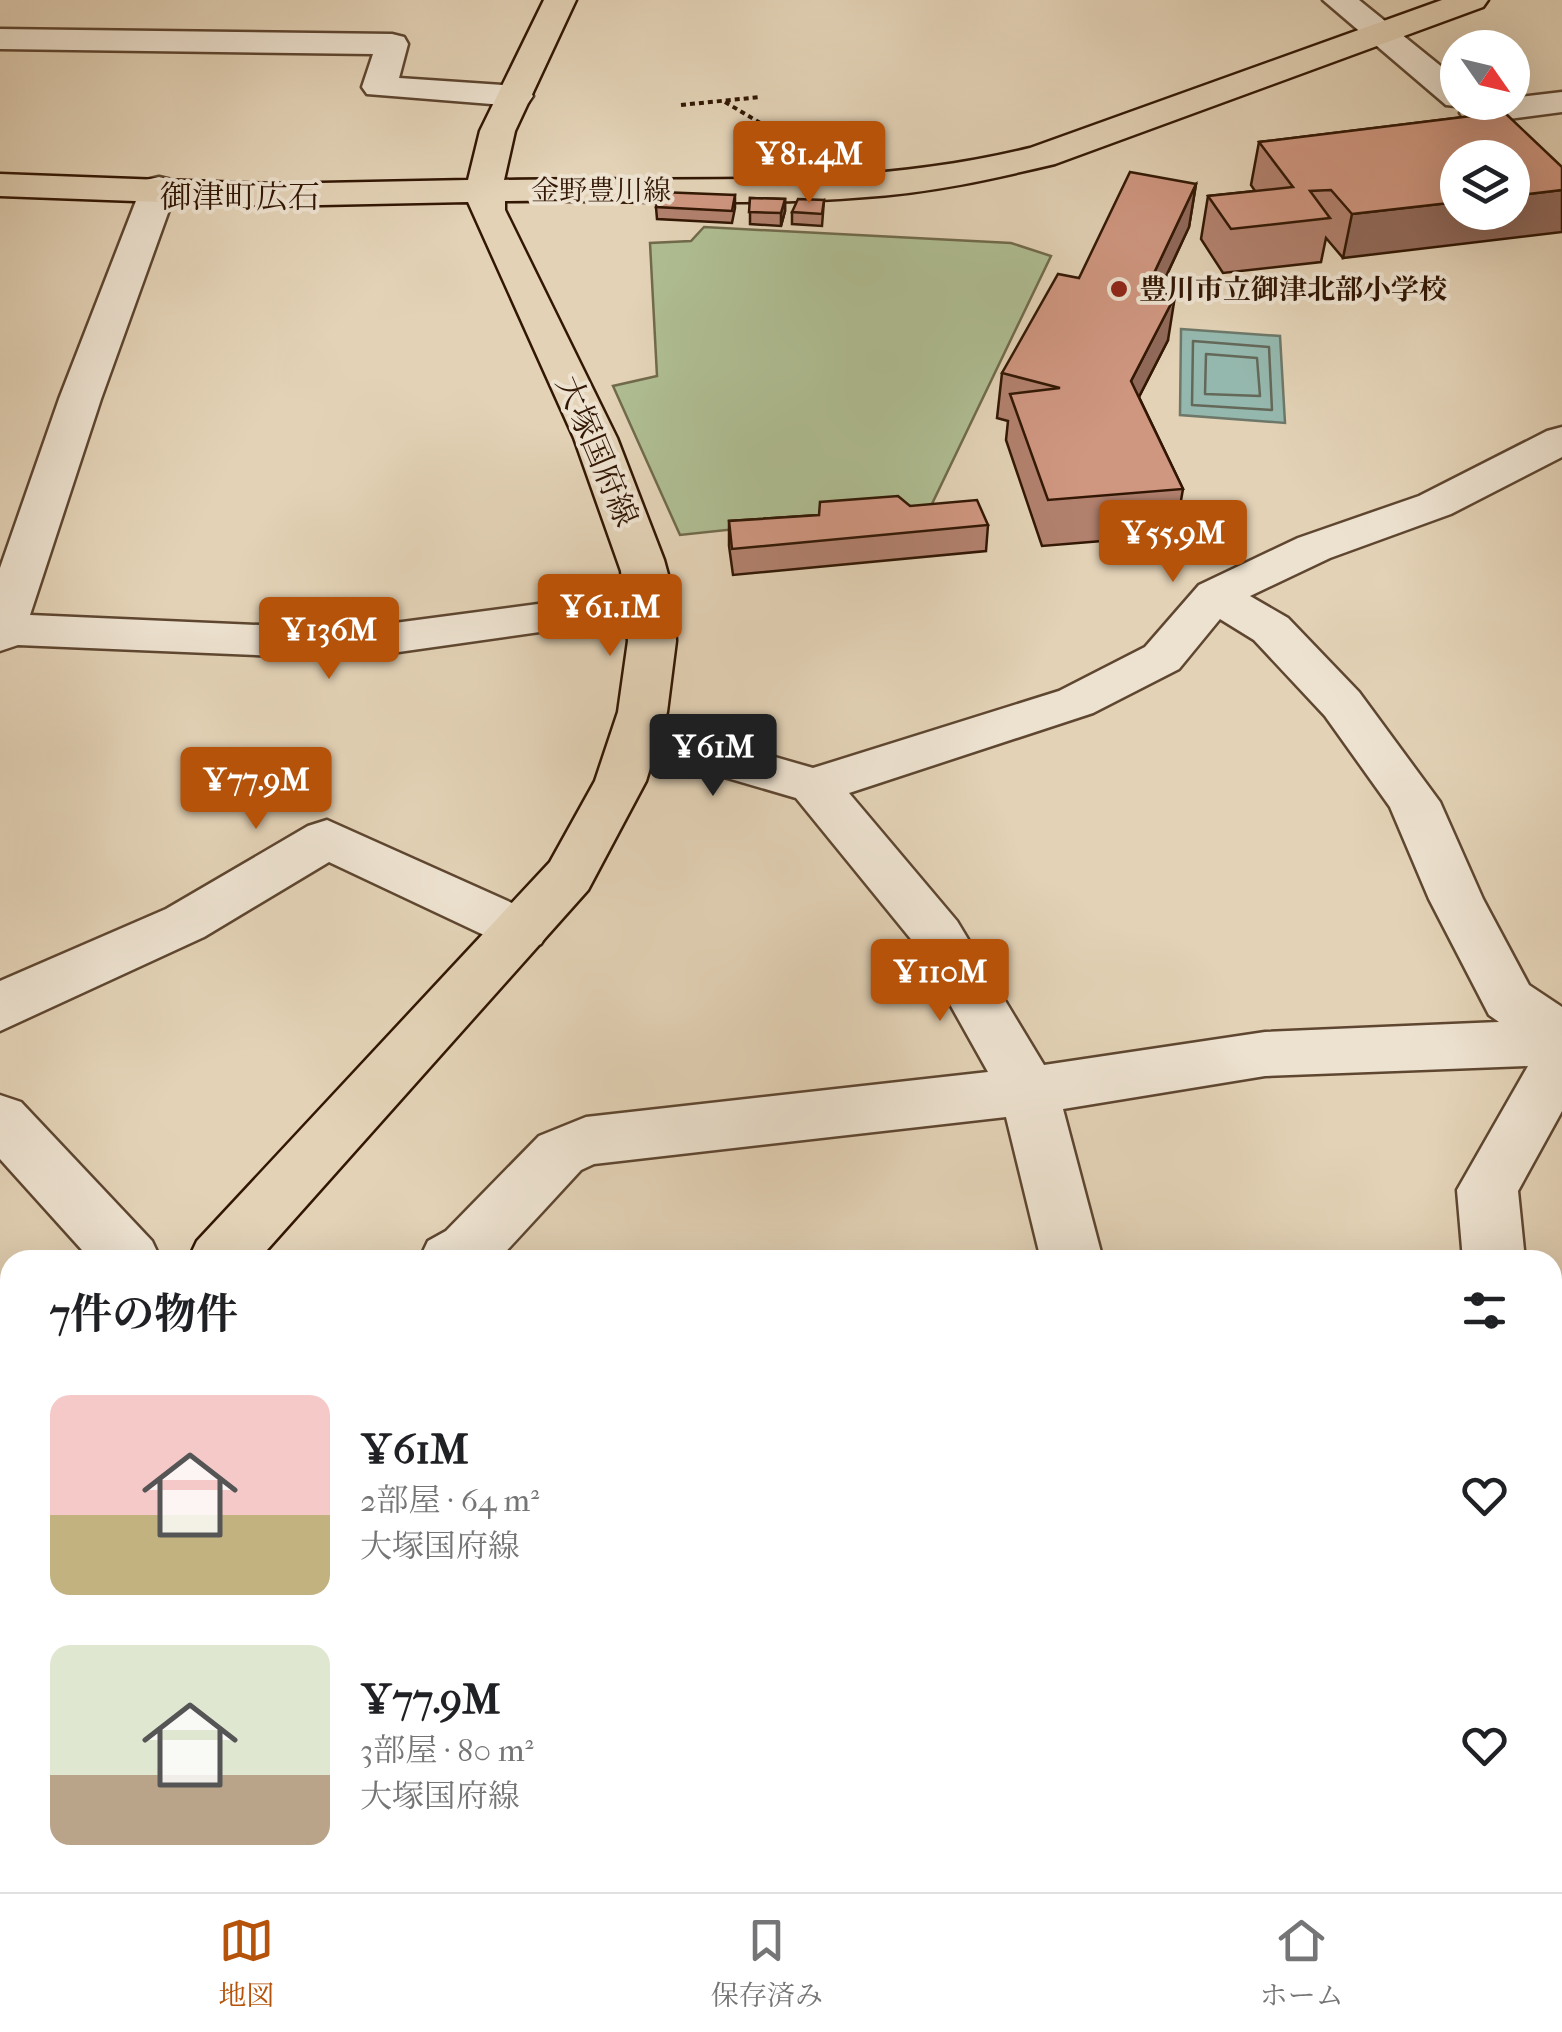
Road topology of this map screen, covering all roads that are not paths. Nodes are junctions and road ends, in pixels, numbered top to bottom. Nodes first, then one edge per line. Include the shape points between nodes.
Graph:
1 (560, 0) edge
2 (1339, 0) edge
3 (1472, 0) edge
4 (1378, 34) junction
5 (0, 39) edge
6 (1440, 84) edge
7 (516, 96) junction
8 (1562, 102) edge
9 (1530, 103) edge
10 (1483, 120) edge
11 (1505, 140) edge
12 (0, 185) edge
13 (158, 188) junction
14 (484, 192) junction
15 (1555, 451) edge
16 (1215, 595) junction
17 (650, 604) junction
18 (1, 632) edge
19 (636, 734) junction
20 (814, 786) junction
21 (522, 930) junction
22 (0, 1009) edge
23 (1562, 1039) edge
24 (1562, 1058) edge
25 (1030, 1091) junction
26 (0, 1119) edge
27 (121, 1250) edge
28 (229, 1250) edge
29 (468, 1250) edge
30 (1070, 1250) edge
31 (1493, 1250) edge

1 - 7 main road
2 - 4 street
3 - 4 main road, 金野豊川線
4 - 6 street
4 - 14 main road, 金野豊川線 via 1090,140 944,180 840,191
5 - 7 street via 362,29 392,44 379,87
7 - 14 main road via 484,174
8 - 9 street
10 - 11 street
12 - 13 main road, 金野豊川線
13 - 14 main road, 金野豊川線
13 - 18 street
14 - 17 main road, 大塚国府線 via 612,479
15 - 16 street
16 - 20 street via 1162,658 1076,702
16 - 23 street via 1271,629 1342,704 1414,802 1508,1000
17 - 18 street via 350,644
17 - 19 main road, 大塚国府線 via 647,689
19 - 20 street
19 - 21 main road, 大塚国府線 via 598,831
20 - 25 street via 938,935
21 - 22 street via 328,839 185,922
21 - 28 main road, 大塚国府線
23 - 25 street via 1265,1054
24 - 31 street via 1488,1190
25 - 29 street via 586,1140 560,1153
25 - 30 street
26 - 27 street

